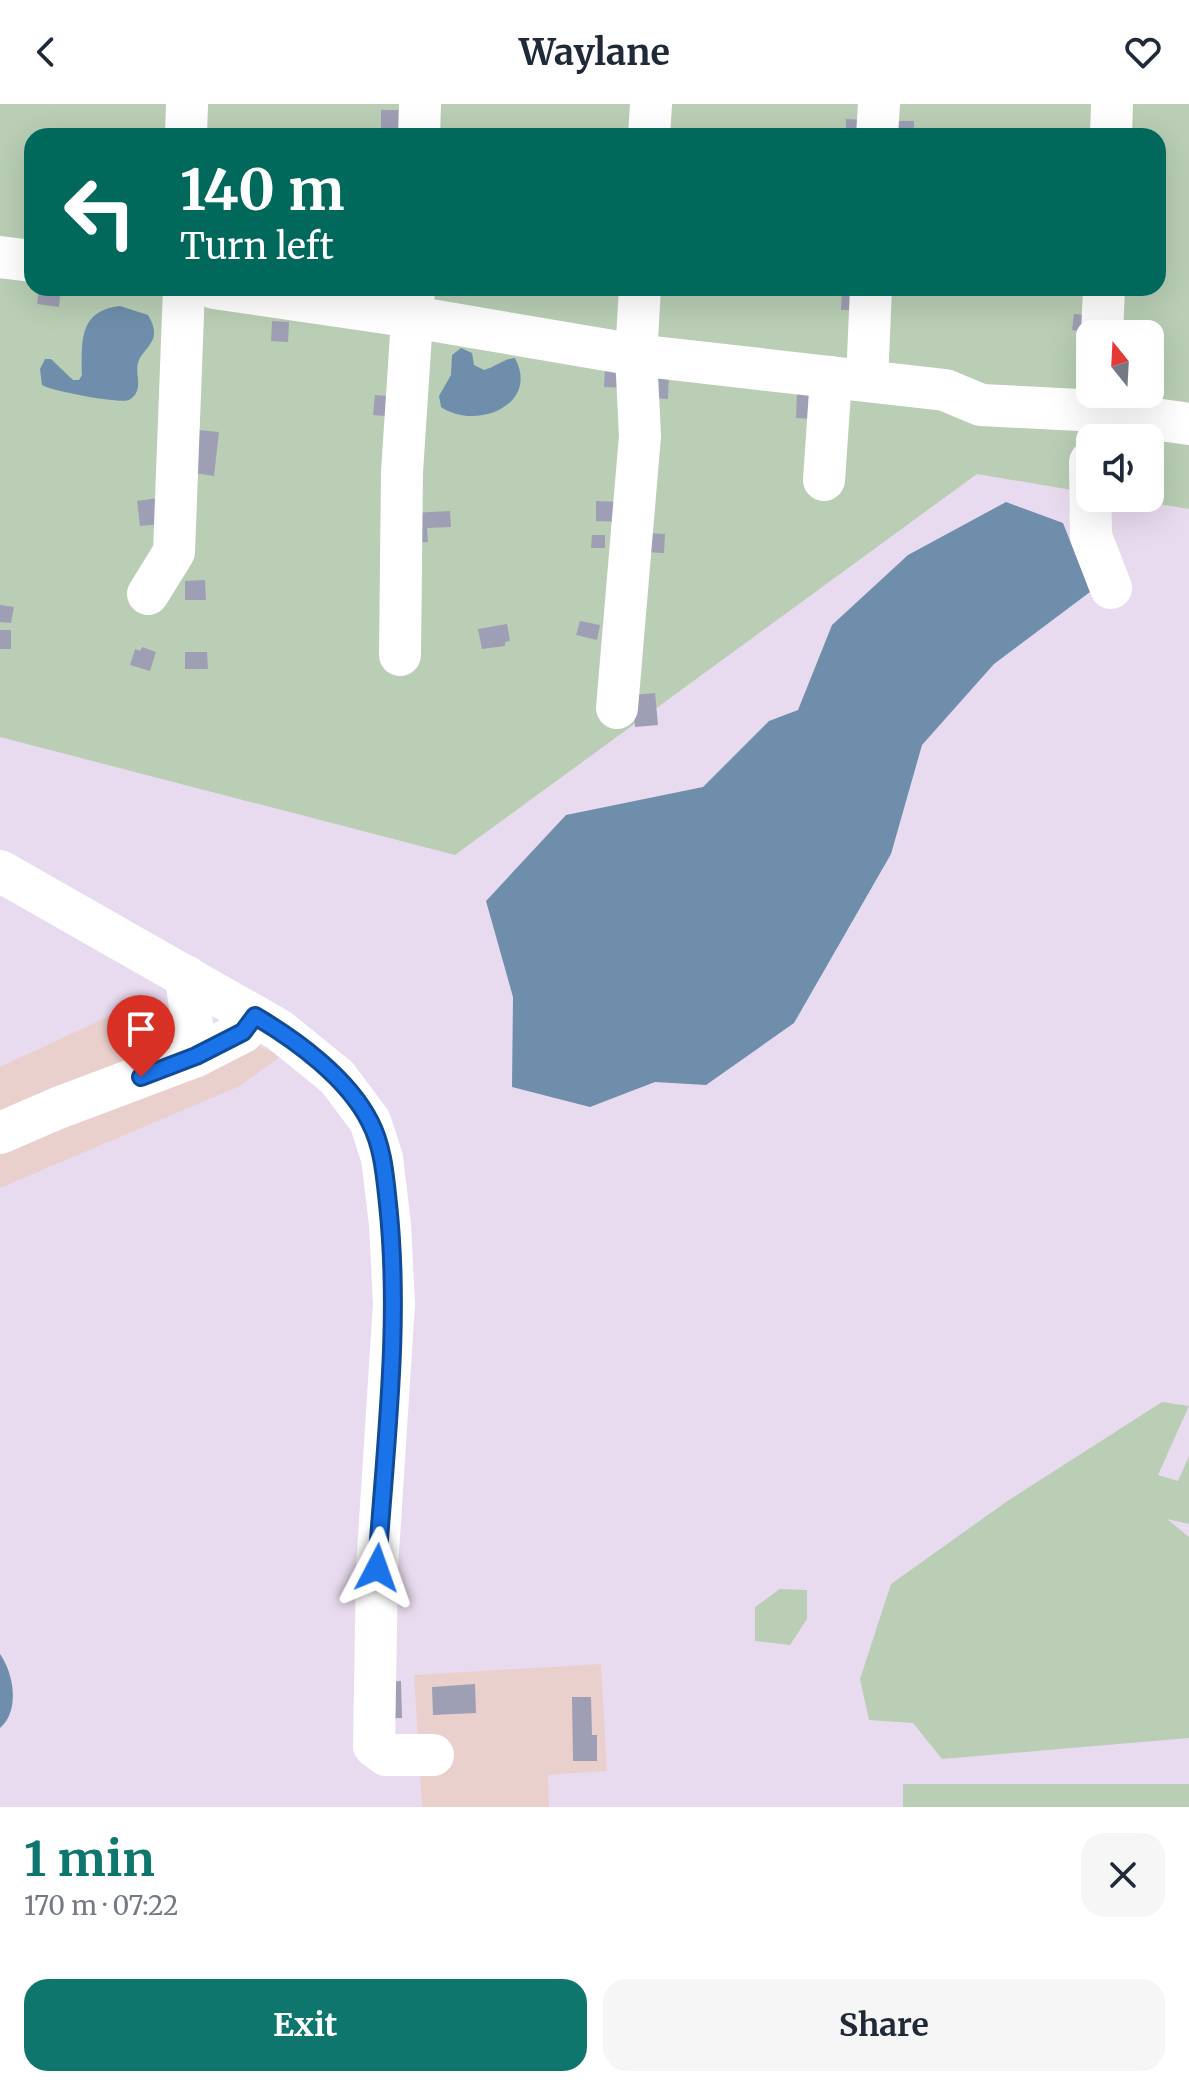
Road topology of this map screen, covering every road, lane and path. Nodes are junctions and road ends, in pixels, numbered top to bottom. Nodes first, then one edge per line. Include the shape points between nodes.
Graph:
1 (187, 104) edge
2 (420, 104) edge
3 (651, 104) edge
4 (879, 104) edge
5 (1112, 104) edge
6 (186, 128) edge
7 (419, 128) edge
8 (650, 128) edge
9 (878, 128) edge
10 (1111, 128) edge
11 (0, 257) edge
12 (24, 260) edge
13 (184, 296) edge
14 (328, 296) edge
15 (640, 296) edge
16 (869, 296) edge
17 (1104, 296) edge
18 (413, 302) edge
19 (1103, 320) edge
20 (636, 355) junction
21 (849, 379) junction
22 (1097, 414) edge
23 (1189, 424) edge
24 (824, 480) dead end
25 (1091, 512) edge
26 (1111, 588) dead end
27 (148, 594) dead end
28 (400, 655) dead end
29 (617, 708) dead end
30 (0, 871) edge
31 (186, 976) junction
32 (255, 1016) junction
33 (196, 1056) junction
34 (0, 1133) edge
35 (433, 1755) dead end

1 - 6 lane
2 - 7 lane
3 - 8 lane
4 - 9 lane
5 - 10 lane
11 - 12 lane
13 - 27 lane via 174,552
14 - 18 lane
15 - 20 lane
16 - 21 lane
17 - 19 lane
18 - 20 lane
18 - 28 lane via 402,472
20 - 21 lane
20 - 29 lane via 640,436
21 - 22 lane via 945,390 981,405
21 - 24 lane
22 - 23 lane
25 - 26 lane via 1091,536
30 - 31 lane
31 - 32 lane
31 - 33 lane
32 - 33 lane via 243,1032
32 - 35 lane via 337,1077 370,1121 382,1158 394,1304 377,1568 374,1746 386,1755
33 - 34 lane

